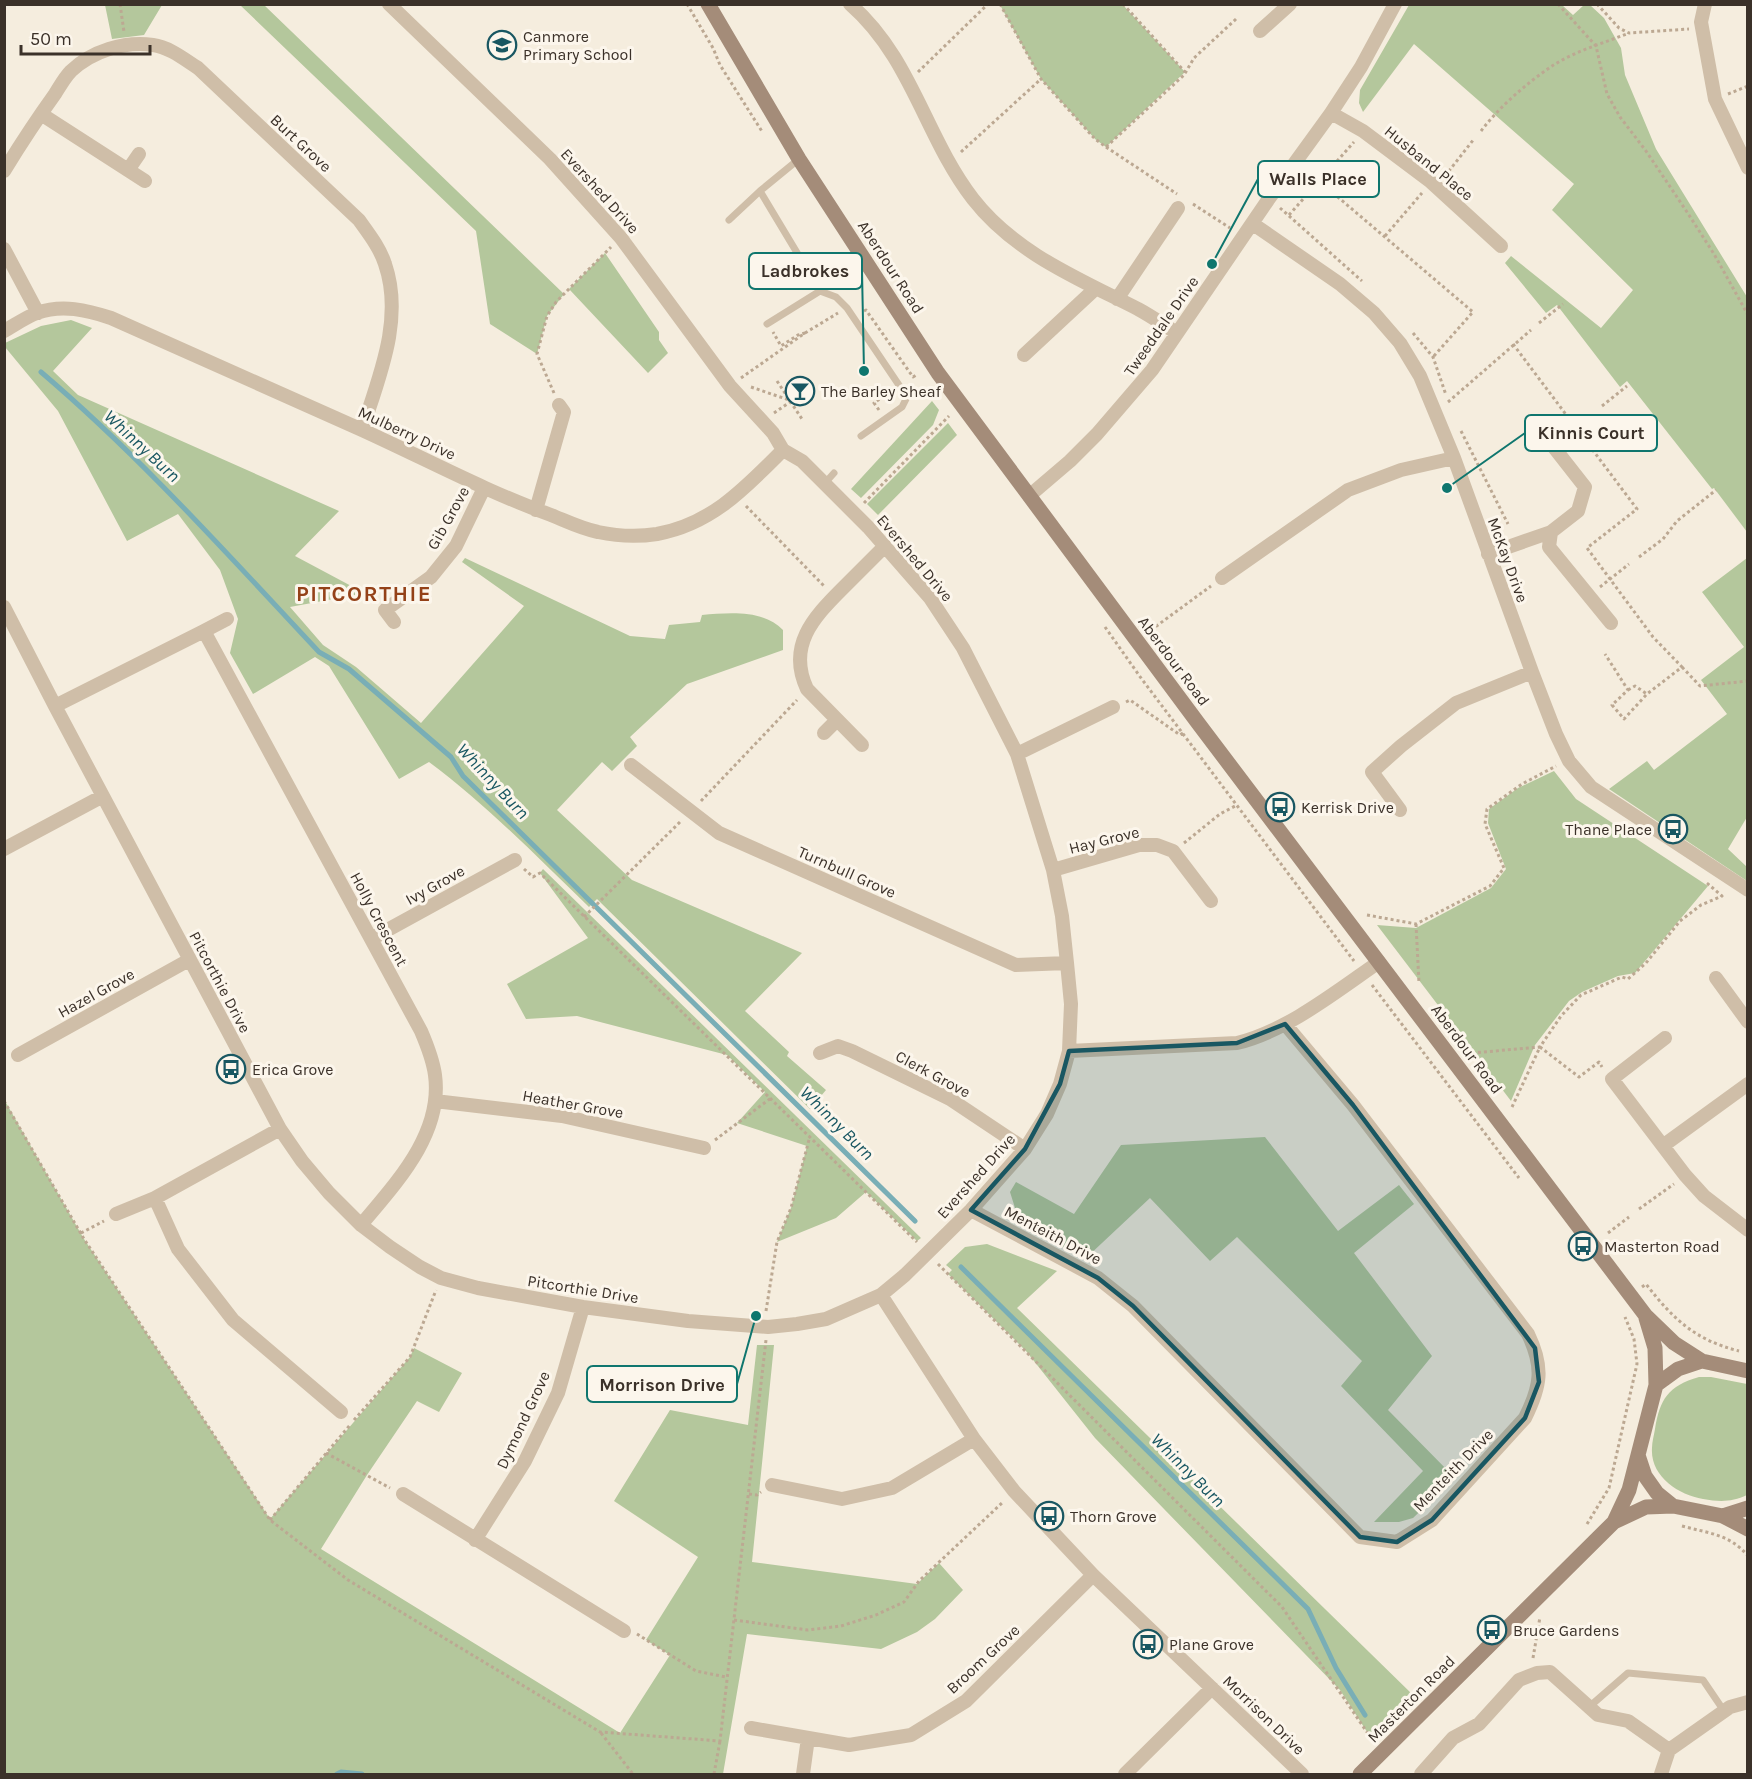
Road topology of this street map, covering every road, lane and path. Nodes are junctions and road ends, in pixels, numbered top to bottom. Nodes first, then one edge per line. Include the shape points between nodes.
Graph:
1 (120, 4) edge
2 (389, 4) edge
3 (687, 4) edge
4 (708, 4) edge
5 (850, 4) edge
6 (988, 4) edge
7 (1000, 4) edge
8 (1123, 4) edge
9 (1290, 4) edge
10 (1395, 4) edge
11 (1558, 4) edge
12 (1597, 4) edge
13 (1705, 4) edge
14 (1236, 19) dead end
15 (1702, 28) junction
16 (124, 30) dead end
17 (1260, 31) dead end
18 (1629, 33) junction
19 (1596, 46) junction
20 (918, 72) dead end
21 (1185, 72) junction
22 (1041, 78) junction
23 (1331, 113) junction
24 (41, 114) junction
25 (1363, 131) junction
26 (1480, 131) dead end
27 (1474, 139) dead end
28 (768, 142) dead end
29 (1106, 147) junction
30 (961, 152) dead end
31 (139, 154) dead end
32 (799, 159) junction
33 (1748, 168) edge
34 (128, 170) junction
35 (4, 171) edge
36 (145, 181) dead end
37 (1319, 181) junction
38 (1434, 184) junction
39 (760, 191) junction
40 (1181, 203) joint
41 (1192, 203) dead end
42 (1289, 215) dead end
43 (729, 220) dead end
44 (1253, 224) junction
45 (1235, 231) dead end
46 (1384, 236) junction
47 (621, 238) junction
48 (1501, 246) dead end
49 (4, 249) edge
50 (1095, 289) junction
51 (820, 291) junction
52 (1117, 299) junction
53 (1563, 304) dead end
54 (839, 312) dead end
55 (38, 313) junction
56 (1748, 315) edge
57 (1539, 323) dead end
58 (767, 324) joint
59 (1531, 330) dead end
60 (4, 331) edge
61 (805, 333) junction
62 (1177, 333) junction
63 (1024, 355) dead end
64 (1433, 357) dead end
65 (918, 374) dead end
66 (777, 381) dead end
67 (884, 382) dead end
68 (924, 382) dead end
69 (1627, 386) dead end
70 (733, 391) junction
71 (789, 400) junction
72 (1448, 402) dead end
73 (559, 405) joint
74 (1602, 406) dead end
75 (943, 407) dead end
76 (1590, 415) dead end
77 (802, 418) dead end
78 (885, 419) junction
79 (762, 421) junction
80 (1534, 422) dead end
81 (362, 430) junction
82 (861, 436) dead end
83 (1552, 445) junction
84 (783, 450) junction
85 (1454, 458) junction
86 (484, 488) junction
87 (1716, 490) dead end
88 (736, 496) junction
89 (1029, 496) junction
90 (536, 510) junction
91 (854, 513) junction
92 (1551, 532) junction
93 (885, 546) junction
94 (1488, 554) junction
95 (1639, 557) dead end
96 (1629, 564) dead end
97 (1222, 578) joint
98 (1610, 579) junction
99 (1589, 595) junction
100 (834, 597) junction
101 (4, 607) edge
102 (385, 611) dead end
103 (227, 619) dead end
104 (1611, 623) dead end
105 (1104, 626) dead end
106 (1151, 630) dead end
107 (204, 631) junction
108 (10, 632) edge
109 (1605, 654) dead end
110 (1682, 667) junction
111 (1532, 672) junction
112 (1748, 681) edge
113 (807, 690) junction
114 (1628, 690) junction
115 (1647, 694) junction
116 (55, 706) junction
117 (1113, 707) joint
118 (837, 720) junction
119 (1198, 723) junction
120 (824, 733) dead end
121 (1182, 733) junction
122 (862, 745) dead end
123 (1017, 754) junction
124 (1569, 761) junction
125 (631, 765) dead end
126 (103, 796) junction
127 (1254, 796) junction
128 (704, 798) dead end
129 (1236, 805) junction
130 (1400, 810) dead end
131 (691, 811) junction
132 (4, 849) edge
133 (1173, 851) junction
134 (515, 860) joint
135 (1053, 870) junction
136 (1718, 871) junction
137 (1748, 890) edge
138 (1211, 901) dead end
139 (1367, 915) dead end
140 (584, 917) junction
141 (1416, 924) junction
142 (371, 939) junction
143 (189, 960) junction
144 (1379, 962) junction
145 (1067, 963) junction
146 (1363, 973) junction
147 (1716, 978) dead end
148 (1419, 983) dead end
149 (1748, 1023) edge
150 (1285, 1024) junction
151 (1665, 1038) dead end
152 (1540, 1047) junction
153 (1069, 1051) junction
154 (820, 1053) dead end
155 (1472, 1053) dead end
156 (18, 1055) dead end
157 (1612, 1079) junction
158 (1748, 1084) edge
159 (771, 1098) junction
160 (435, 1101) junction
161 (1512, 1107) dead end
162 (280, 1129) junction
163 (810, 1136) junction
164 (1664, 1145) junction
165 (704, 1148) joint
166 (1025, 1149) junction
167 (1685, 1175) junction
168 (1523, 1183) dead end
169 (155, 1198) junction
170 (1639, 1209) dead end
171 (971, 1210) junction
172 (116, 1214) joint
173 (1629, 1217) dead end
174 (361, 1225) junction
175 (1748, 1230) edge
176 (81, 1233) dead end
177 (1608, 1233) dead end
178 (917, 1241) dead end
179 (927, 1252) junction
180 (441, 1278) junction
181 (1646, 1284) dead end
182 (881, 1295) junction
183 (583, 1307) junction
184 (1624, 1316) dead end
185 (1646, 1316) junction
186 (764, 1326) junction
187 (1748, 1353) edge
188 (1702, 1361) junction
189 (1748, 1371) edge
190 (1656, 1385) junction
191 (341, 1412) dead end
192 (974, 1439) junction
193 (326, 1453) junction
194 (1637, 1453) junction
195 (772, 1485) dead end
196 (1014, 1491) junction
197 (403, 1494) joint
198 (1673, 1506) junction
199 (1748, 1508) edge
200 (1723, 1516) junction
201 (270, 1520) dead end
202 (1591, 1520) dead end
203 (1614, 1522) junction
204 (1676, 1524) dead end
205 (1748, 1529) edge
206 (475, 1540) junction
207 (1748, 1556) edge
208 (1093, 1575) junction
209 (734, 1620) dead end
210 (1533, 1623) dead end
211 (624, 1631) joint
212 (1530, 1676) junction
213 (726, 1677) dead end
214 (1212, 1688) junction
215 (1748, 1702) edge
216 (1589, 1707) junction
217 (1724, 1711) junction
218 (751, 1728) dead end
219 (600, 1732) dead end
220 (808, 1738) junction
221 (720, 1741) dead end
222 (1374, 1742) dead end
223 (1669, 1750) junction
224 (633, 1774) edge
225 (714, 1774) edge
226 (803, 1774) edge
227 (1125, 1774) edge
228 (1302, 1774) edge
229 (1360, 1774) edge
230 (1421, 1774) edge
231 (1661, 1774) edge

1 - 16 path
2 - 47 street, Evershed Drive via 550,159
3 - 28 path
4 - 32 main road, Aberdour Road
5 - 50 street via 884,41 903,70 949,164 974,200 1032,253
6 - 20 path
7 - 22 path
8 - 21 path
9 - 17 street
10 - 23 street, Tweeddale Drive
11 - 19 path
12 - 18 path via 1619,28
13 - 15 street
14 - 21 path via 1194,58
15 - 18 path
15 - 33 street via 1715,99
18 - 19 path
19 - 26 path via 1553,66
19 - 56 path via 1607,93 1620,117 1665,177
21 - 29 path
22 - 29 path
22 - 30 path
23 - 25 street, Husband Place
23 - 44 street, Tweeddale Drive
24 - 34 street
24 - 35 street, Burt Grove
24 - 81 street, Burt Grove via 71,72 89,58 127,45 154,45 198,68 359,220 374,239 392,287 389,344
25 - 37 path
25 - 38 street, Husband Place
27 - 38 path
29 - 40 path
31 - 34 street
32 - 39 lane
32 - 89 main road, Aberdour Road via 938,373
34 - 36 street
37 - 42 path
37 - 46 path
38 - 46 path
38 - 48 street, Husband Place
39 - 43 lane
39 - 51 lane
40 - 52 street
41 - 45 path
44 - 62 street, Tweeddale Drive
44 - 85 street, McKay Drive via 1340,284 1400,343 1420,376
46 - 64 path via 1473,312
47 - 70 street, Evershed Drive
47 - 73 path via 547,316 537,354
49 - 55 street
50 - 52 street
50 - 63 street
51 - 58 lane
51 - 78 lane via 836,297 847,308 907,398 902,407
52 - 62 street
53 - 57 path
54 - 61 path
55 - 60 street, Mulberry Drive
55 - 81 street, Mulberry Drive via 63,308 88,310 111,318
58 - 61 path via 781,346
59 - 72 path
61 - 70 path
62 - 89 street, Tweeddale Drive via 1128,401 1077,455
65 - 68 path
66 - 71 path
67 - 78 path via 891,392 874,404
69 - 74 path
70 - 71 path via 752,387
70 - 79 street, Evershed Drive
71 - 77 path
71 - 79 path
73 - 90 street via 564,412
75 - 91 path via 949,416
76 - 83 path
78 - 82 lane
79 - 84 street, Evershed Drive
80 - 83 street
81 - 86 street, Mulberry Drive
83 - 92 street via 1585,488 1578,511
84 - 88 street, Mulberry Drive
84 - 91 street, Evershed Drive via 829,478
85 - 94 street, McKay Drive
85 - 97 street via 1401,470 1348,490
86 - 90 street, Mulberry Drive
86 - 102 street, Gib Grove via 456,546 431,577
87 - 95 path
88 - 90 street, Mulberry Drive via 683,528 655,535 597,532
88 - 100 path
89 - 119 main road, Aberdour Road
91 - 93 street, Evershed Drive
92 - 94 street
92 - 99 street via 1549,548
93 - 100 street
93 - 123 street, Evershed Drive via 930,598 963,648
94 - 111 street, McKay Drive
96 - 98 path
97 - 106 path
98 - 99 path
98 - 110 path via 1653,637
99 - 104 street
100 - 113 street via 804,634 800,656
101 - 108 street, Pitcorthie Drive
103 - 107 street
105 - 121 path
107 - 116 street
107 - 142 street, Holly Crescent
108 - 116 street, Pitcorthie Drive
109 - 114 path
110 - 112 path via 1700,686
110 - 115 path
111 - 124 street, McKay Drive
111 - 130 street via 1456,703 1372,772
113 - 118 street
113 - 128 path
114 - 115 path via 1635,686
114 - 115 path via 1612,705 1624,719
116 - 126 street, Pitcorthie Drive
117 - 121 path via 1130,700
117 - 123 street
118 - 120 street
118 - 122 street
119 - 121 path
119 - 127 main road, Aberdour Road
121 - 129 path
123 - 135 street, Evershed Drive
124 - 136 street, McKay Drive via 1591,787
124 - 141 path via 1522,784 1486,809 1485,824 1504,868 1490,886
125 - 131 street, Turnbull Grove
126 - 132 street
126 - 143 street, Pitcorthie Drive
127 - 129 path
127 - 144 main road, Aberdour Road
129 - 133 path
129 - 146 path
131 - 140 path
131 - 145 street, Turnbull Grove via 719,833 1016,965
133 - 135 street, Hay Grove via 1157,845 1139,845
133 - 138 street
134 - 140 path via 533,877 540,873
134 - 142 street, Ivy Grove
135 - 145 street, Evershed Drive
136 - 137 street, McKay Drive
136 - 152 path via 1708,884 1722,896 1701,905 1680,921 1628,979 1622,977 1581,995
139 - 141 path
140 - 159 path
141 - 148 path
142 - 160 street, Holly Crescent via 425,1041 435,1076
143 - 156 street, Hazel Grove
143 - 162 street, Pitcorthie Drive
144 - 146 street
144 - 185 main road, Aberdour Road
145 - 153 street, Evershed Drive via 1071,1004
146 - 150 street
146 - 168 path
147 - 149 street
150 - 153 street via 1237,1043
150 - 171 street, Menteith Drive via 1353,1105 1528,1334 1539,1365 1539,1382 1525,1418 1432,1520 1397,1542 1360,1536 1133,1306 1098,1278
151 - 157 street
152 - 155 path
152 - 157 path via 1579,1077 1599,1062
152 - 161 path
153 - 166 street, Evershed Drive via 1047,1114
154 - 166 street, Clerk Grove via 838,1046 852,1051 950,1099
157 - 164 street
158 - 164 street
159 - 163 path
159 - 165 path
160 - 165 street, Heather Grove via 562,1116
160 - 174 street, Holly Crescent via 420,1146 407,1168
162 - 169 street
162 - 174 street, Pitcorthie Drive via 329,1193
163 - 178 path
163 - 186 path via 791,1208 777,1242
164 - 167 street
166 - 171 street, Evershed Drive
167 - 170 path
167 - 175 street via 1704,1196
169 - 172 street
169 - 191 street via 178,1249 233,1320
171 - 179 street, Evershed Drive
172 - 176 path
173 - 177 path
174 - 180 street, Pitcorthie Drive
179 - 182 street, Evershed Drive
179 - 222 path via 1281,1607
180 - 183 street, Pitcorthie Drive
180 - 193 path via 410,1357
181 - 187 path via 1682,1325 1720,1346
182 - 186 street, Pitcorthie Drive via 826,1319
182 - 192 street, Morrison Drive
183 - 186 street, Pitcorthie Drive
183 - 206 street, Dymond Grove via 558,1393 525,1461
184 - 202 path via 1634,1339 1637,1364 1609,1488
185 - 188 main road, Aberdour Road via 1674,1343
185 - 190 main road, Aberdour Road via 1655,1348
188 - 189 main road
188 - 190 main road via 1678,1369
190 - 194 main road, Aberdour Road
192 - 195 street via 892,1488 842,1499
192 - 196 street, Morrison Drive
193 - 197 path
193 - 201 path
194 - 198 main road via 1656,1493
194 - 203 main road, Masterton Road via 1629,1490
196 - 208 street, Morrison Drive
196 - 209 path via 919,1581 904,1602 876,1615 841,1626 808,1630
197 - 206 street
198 - 200 main road, Masterton Road
198 - 203 main road, Masterton Road via 1646,1506
199 - 200 main road
200 - 205 main road
203 - 229 main road, Masterton Road
204 - 207 path via 1726,1538
206 - 211 street
208 - 214 street, Morrison Drive
208 - 220 street, Broom Grove via 966,1701 911,1735 849,1745
210 - 212 path via 1541,1616
211 - 213 path via 632,1631 696,1671
212 - 216 street via 1550,1672
212 - 230 street via 1519,1680 1479,1724 1453,1738
214 - 227 street
214 - 228 street, Morrison Drive
215 - 217 street
216 - 217 lane via 1629,1673 1703,1680
216 - 223 street via 1598,1715 1628,1721
217 - 223 street
218 - 220 street, Broom Grove
219 - 224 path
220 - 226 street
221 - 225 path
223 - 231 street

